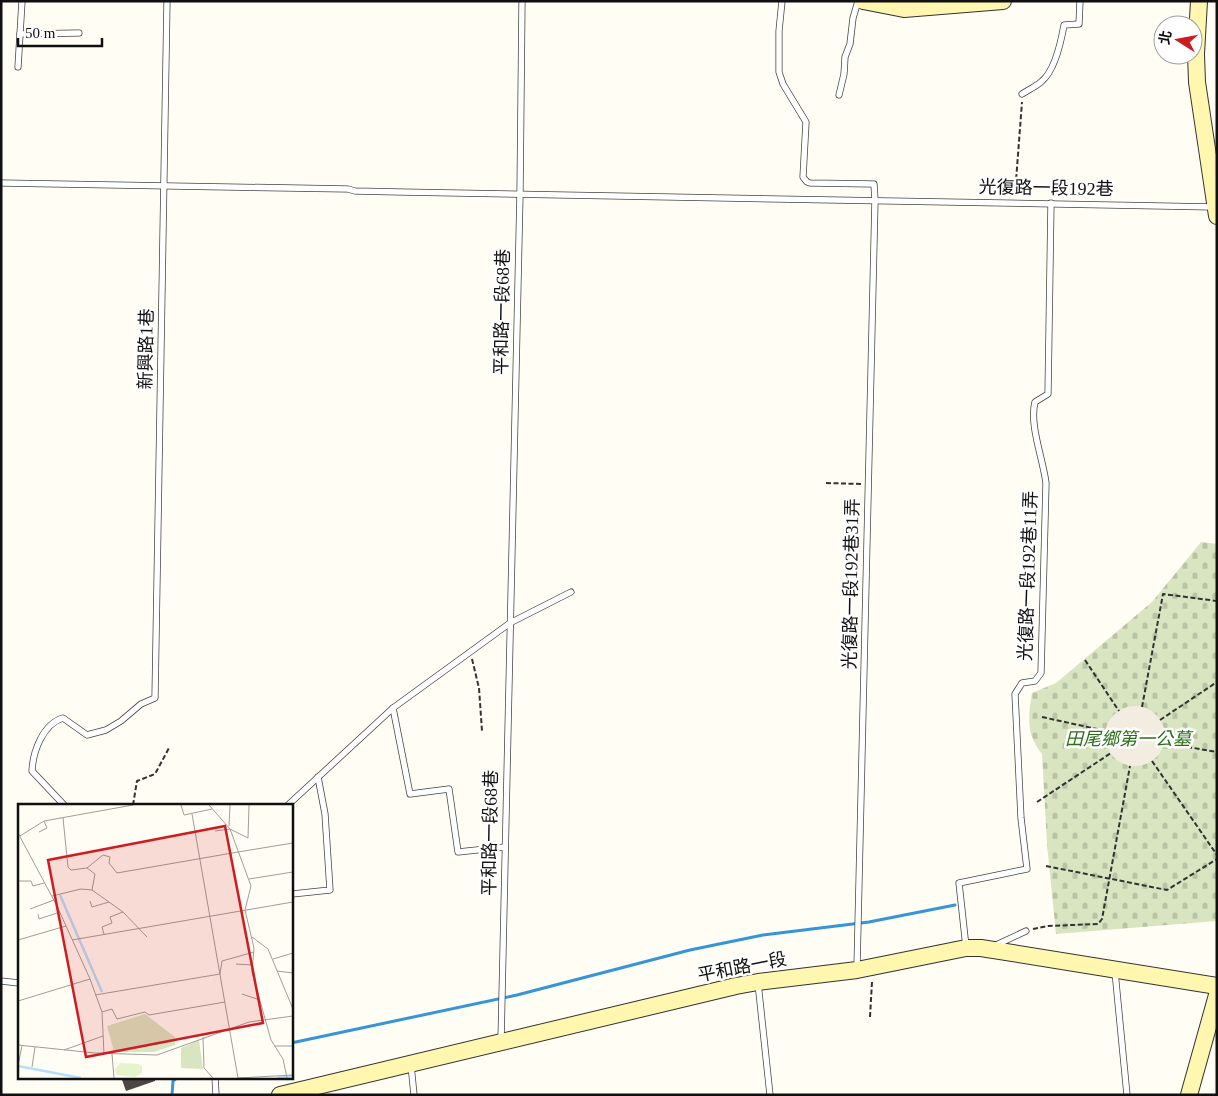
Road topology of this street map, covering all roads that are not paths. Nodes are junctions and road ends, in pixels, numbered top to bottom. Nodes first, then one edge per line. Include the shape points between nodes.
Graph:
1 (22, 1) edge
2 (167, 1) edge
3 (522, 1) edge
4 (782, 1) edge
5 (858, 1) edge
6 (863, 1) edge
7 (1003, 1) edge
8 (1080, 1) edge
9 (1199, 1) edge
10 (79, 33) dead end
11 (20, 34) junction
12 (18, 67) dead end
13 (1022, 94) road end
14 (839, 95) dead end
15 (1, 183) edge
16 (164, 187) junction
17 (520, 194) junction
18 (875, 200) junction
19 (1051, 203) junction
20 (1216, 210) edge
21 (571, 592) dead end
22 (510, 624) junction
23 (393, 708) junction
24 (318, 777) junction
25 (63, 804) edge
26 (289, 804) edge
27 (505, 847) junction
28 (292, 894) edge
29 (1026, 931) road end
30 (966, 948) junction
31 (988, 949) junction
32 (865, 968) junction
33 (1115, 968) junction
34 (1, 981) edge
35 (758, 982) junction
36 (18, 983) edge
37 (1217, 986) edge
38 (1217, 995) edge
39 (501, 1043) junction
40 (411, 1064) junction
41 (215, 1078) edge
42 (320, 1090) edge
43 (216, 1095) edge
44 (280, 1095) edge
45 (414, 1095) edge
46 (770, 1095) edge
47 (1127, 1095) edge
48 (1189, 1095) edge

1 - 11 lane
2 - 16 lane, 新興路1巷
3 - 17 lane, 平和路一段68巷
4 - 18 lane via 779,72 806,122 803,177 810,183 874,184
5 - 14 lane via 850,44 844,57
6 - 7 street via 904,9
8 - 13 lane via 1079,24 1064,25 1053,65 1043,81
9 - 20 street via 1197,82
10 - 11 lane
11 - 12 lane
15 - 16 lane, 光復路一段192巷
16 - 17 lane, 光復路一段192巷
16 - 25 lane, 新興路1巷 via 155,698 141,704 106,730 87,735 63,718 55,721 45,732 36,749 32,771
17 - 18 lane, 光復路一段192巷
17 - 22 lane, 平和路一段68巷
18 - 19 lane, 光復路一段192巷
18 - 32 lane, 光復路一段192巷31弄 via 868,484
19 - 20 lane, 光復路一段192巷
19 - 30 lane, 光復路一段192巷11弄 via 1048,394 1035,402 1033,409 1046,483 1041,673 1035,681 1022,683 1015,694 1027,870 959,884
21 - 22 lane
22 - 23 lane
22 - 27 lane, 平和路一段68巷
23 - 24 lane
23 - 27 lane via 410,794 449,790 458,852
24 - 26 lane
24 - 28 lane via 325,814 330,890
27 - 39 lane, 平和路一段68巷
29 - 31 lane
30 - 31 street, 平和路一段
30 - 32 street, 平和路一段
31 - 33 street, 平和路一段
32 - 35 street, 平和路一段
33 - 37 street, 平和路一段
33 - 47 lane
34 - 36 lane
35 - 39 street, 平和路一段
35 - 46 lane
38 - 48 street
39 - 40 street, 平和路一段
40 - 42 street, 平和路一段
40 - 45 lane
41 - 43 lane
42 - 44 street, 平和路一段

